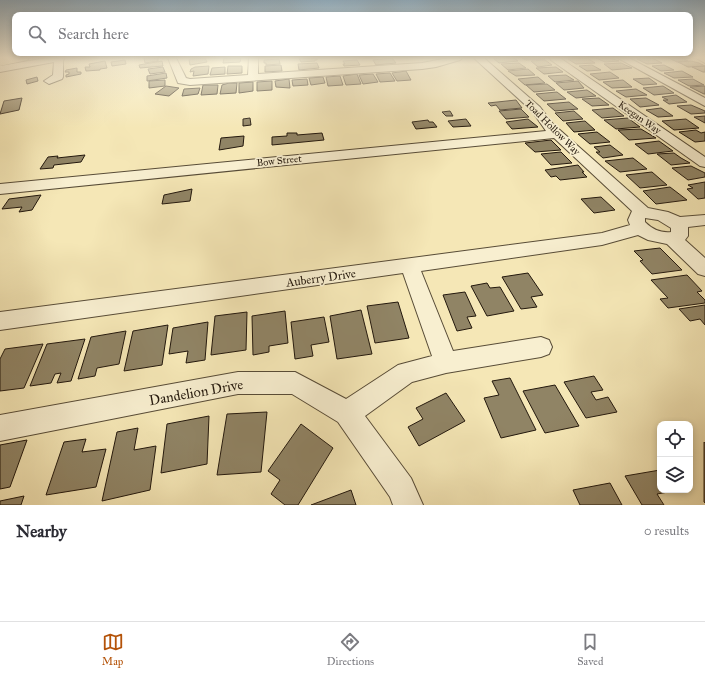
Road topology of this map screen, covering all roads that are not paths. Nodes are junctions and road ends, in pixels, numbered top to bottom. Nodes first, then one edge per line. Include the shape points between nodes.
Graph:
1 (505, 82) edge
2 (588, 82) edge
3 (666, 82) edge
4 (705, 103) edge
5 (557, 134) junction
6 (705, 163) edge
7 (0, 189) edge
8 (705, 220) edge
9 (642, 221) junction
10 (674, 231) junction
11 (410, 266) junction
12 (705, 269) edge
13 (0, 321) edge
14 (541, 347) dead end
15 (446, 363) junction
16 (347, 413) junction
17 (0, 428) edge
18 (408, 505) edge

1 - 5 street, Toad Hollow Way via 536,109
2 - 6 street, Keegan Way
3 - 4 street
5 - 7 street, Bow Street
5 - 9 street, Toad Hollow Way
8 - 10 street
9 - 10 street, Toad Hollow Way via 654,236
9 - 11 street, Auberry Drive via 602,239
10 - 12 street
11 - 13 street, Auberry Drive
11 - 15 street
14 - 15 street
15 - 16 street via 406,373
16 - 17 street, Dandelion Drive via 295,383 238,383
16 - 18 street, Dandelion Drive via 401,488

